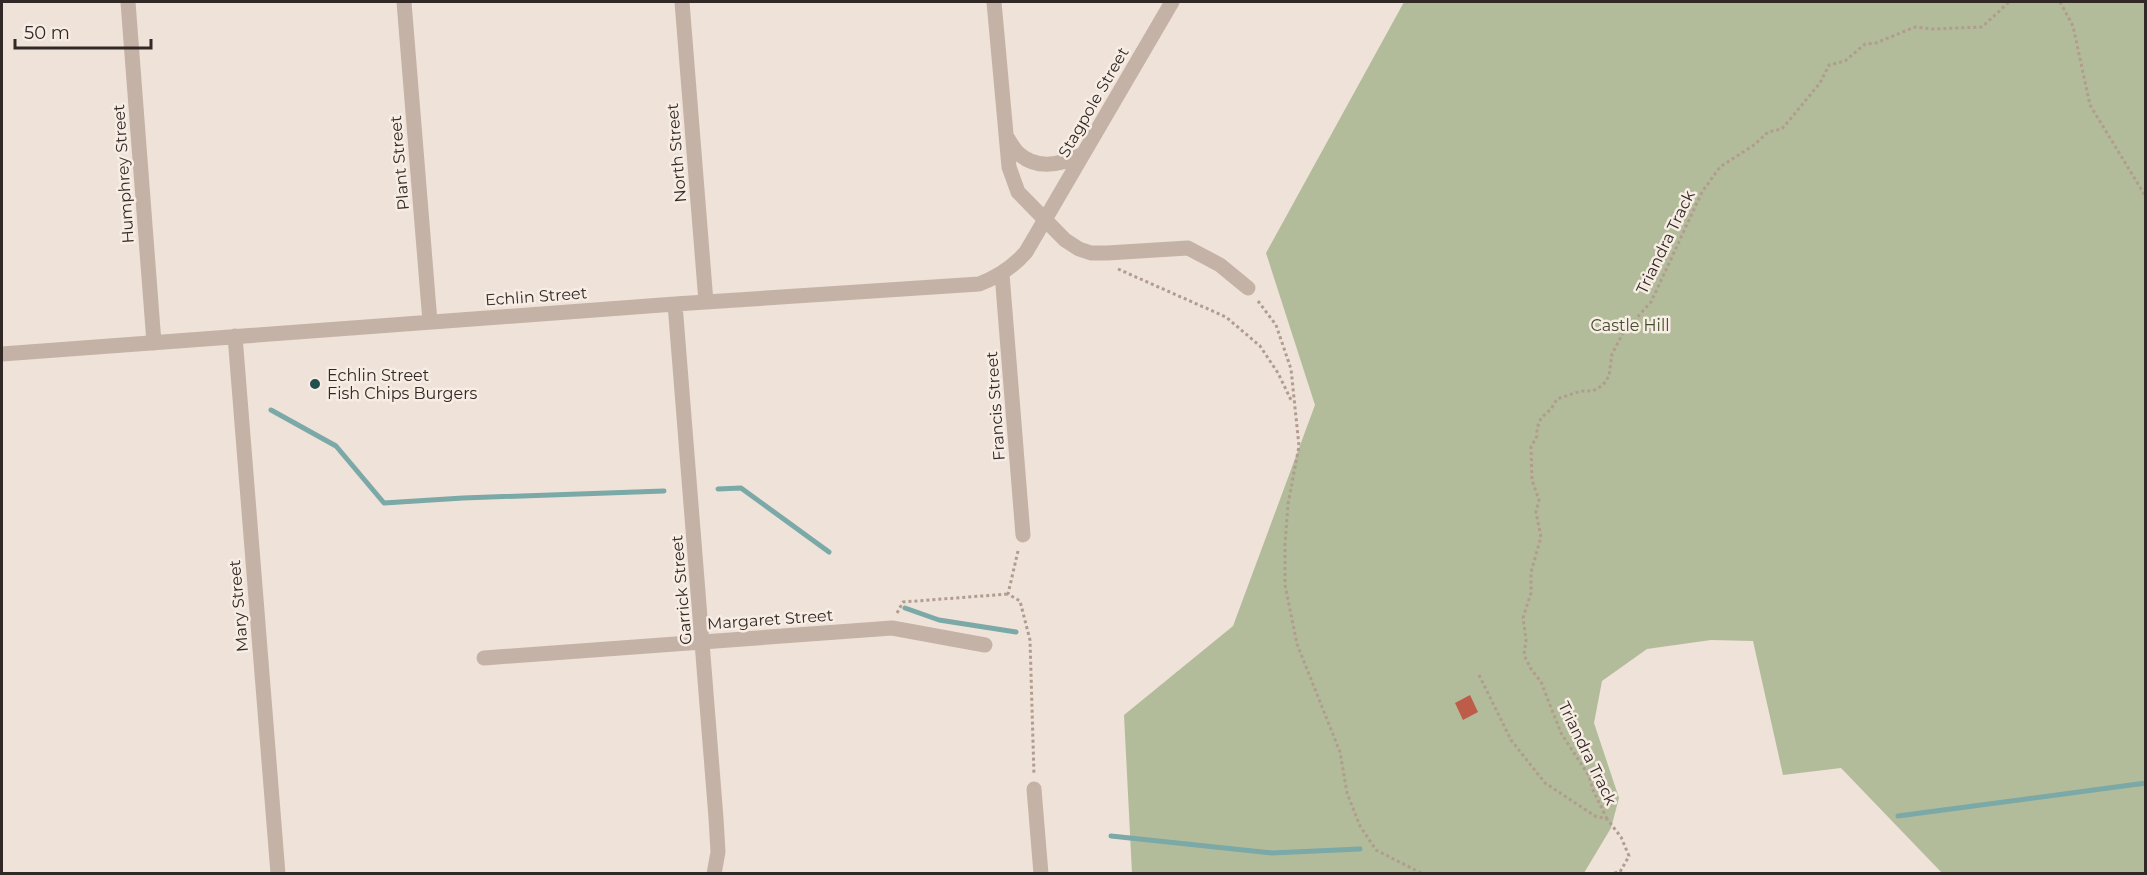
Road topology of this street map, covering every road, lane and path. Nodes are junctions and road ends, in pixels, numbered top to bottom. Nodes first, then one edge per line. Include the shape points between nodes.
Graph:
1 (128, 2) edge
2 (404, 2) edge
3 (682, 2) edge
4 (994, 2) edge
5 (1172, 2) edge
6 (2009, 2) edge
7 (2060, 2) edge
8 (1005, 134) junction
9 (1083, 154) junction
10 (2145, 197) edge
11 (1044, 221) junction
12 (1115, 268) dead end
13 (1002, 274) junction
14 (1248, 288) joint
15 (706, 302) junction
16 (675, 304) junction
17 (430, 322) junction
18 (235, 336) junction
19 (154, 343) junction
20 (2, 354) edge
21 (1294, 406) junction
22 (1023, 535) joint
23 (1008, 594) junction
24 (892, 628) junction
25 (703, 642) junction
26 (985, 645) dead end
27 (484, 658) dead end
28 (1479, 675) dead end
29 (1034, 789) joint
30 (1607, 819) junction
31 (278, 873) edge
32 (714, 873) edge
33 (1041, 873) edge
34 (1423, 873) edge
35 (1609, 873) edge

1 - 19 street, Humphrey Street
2 - 17 street, Plant Street
3 - 15 street, North Street
4 - 8 street
5 - 9 street, Stagpole Street
6 - 30 path, Triandra Track via 1982,27 1915,27 1865,44 1845,61 1828,65 1820,83 1782,129 1768,132 1720,167 1702,192 1651,302 1623,333 1612,354 1609,376 1603,385 1557,399 1541,418 1531,459 1541,537 1531,572 1531,593 1522,618 1524,655 1541,682 1561,734 1589,776
7 - 10 path via 2073,26 2090,105
8 - 9 street via 1018,153 1029,160 1053,165
8 - 11 street via 1009,167 1018,192
9 - 11 street, Stagpole Street
11 - 13 street, Echlin Street via 1026,252
11 - 14 street via 1065,240 1091,253 1188,248 1220,265
12 - 21 path via 1226,317 1260,346
13 - 15 street, Echlin Street via 979,284 958,286
13 - 22 street, Francis Street
14 - 21 path via 1276,326 1291,369
15 - 16 street, Echlin Street
16 - 17 street, Echlin Street
16 - 25 street, Garrick Street
17 - 18 street, Echlin Street
18 - 19 street, Echlin Street
18 - 31 street, Mary Street
19 - 20 street, Echlin Street
21 - 34 path via 1299,446 1288,504 1285,585 1297,644 1340,752 1347,793 1360,826 1376,850
22 - 23 path
23 - 24 path via 903,602
23 - 29 path via 1020,601 1030,640
24 - 25 street, Margaret Street
24 - 26 street, Margaret Street
25 - 27 street, Margaret Street
25 - 32 street, Garrick Street via 718,852
28 - 30 path via 1512,740 1545,783 1595,816
29 - 33 street
30 - 35 path via 1629,856 1620,872

